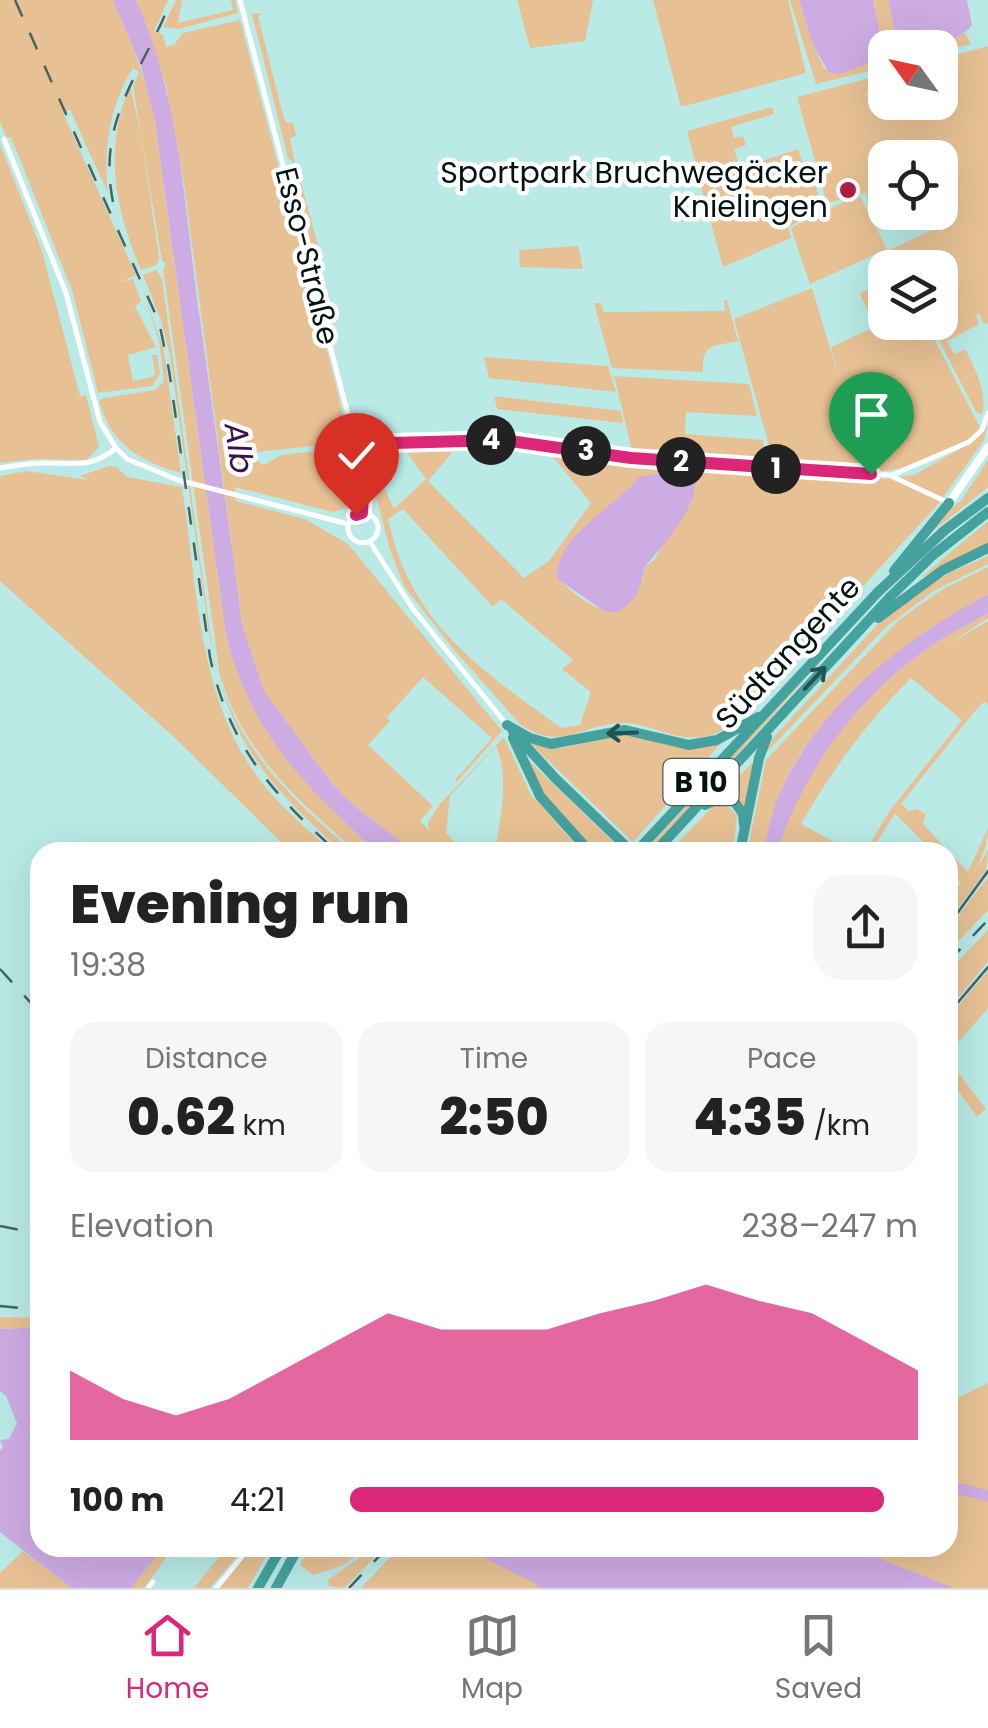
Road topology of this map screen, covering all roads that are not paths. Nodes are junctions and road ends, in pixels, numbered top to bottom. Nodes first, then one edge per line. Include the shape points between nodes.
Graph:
1 (240, 0) edge
2 (4, 140) dead end
3 (988, 413) edge
4 (356, 444) junction
5 (988, 447) edge
6 (116, 448) junction
7 (0, 468) edge
8 (889, 475) junction
9 (988, 498) edge
10 (949, 503) junction
11 (988, 512) edge
12 (362, 513) junction
13 (348, 524) junction
14 (370, 542) junction
15 (988, 548) edge
16 (878, 592) junction
17 (854, 637) junction
18 (772, 716) junction
19 (508, 726) junction
20 (694, 811) junction
21 (581, 842) edge
22 (623, 842) edge
23 (641, 842) edge
24 (665, 842) edge
25 (742, 842) edge
26 (743, 842) edge
27 (242, 1557) edge
28 (276, 1557) edge
29 (293, 1557) edge
30 (153, 1582) dead end
31 (148, 1588) edge
32 (216, 1588) edge
33 (258, 1588) edge
34 (276, 1588) edge

1 - 4 street, Esso-Straße
2 - 6 street via 66,293 100,422
3 - 8 street via 969,442
4 - 8 street via 503,440 631,458
4 - 12 street, Esso-Straße via 364,477
5 - 10 main road
6 - 7 street via 98,461
6 - 13 street via 127,460 178,480
8 - 10 street
9 - 16 highway, Südtangente / B 10
10 - 16 highway
11 - 17 highway, Südtangente / B 10 via 926,562
12 - 13 street
12 - 14 street via 378,525
13 - 14 street via 355,542
14 - 19 street via 405,599
15 - 17 highway via 943,570
16 - 18 highway, Südtangente / B 10
18 -> 17 highway, Südtangente / B 10
18 -> 19 highway via 696,744 626,730 551,744
18 - 20 highway, Südtangente / B 10
18 - 23 highway, Südtangente / B 10
18 - 26 highway
19 - 21 highway via 533,786
19 - 22 highway
20 - 24 highway, Südtangente / B 10
20 - 25 highway via 717,798 734,802 743,814
27 - 32 street
28 - 33 highway
29 - 34 highway
30 - 31 street

